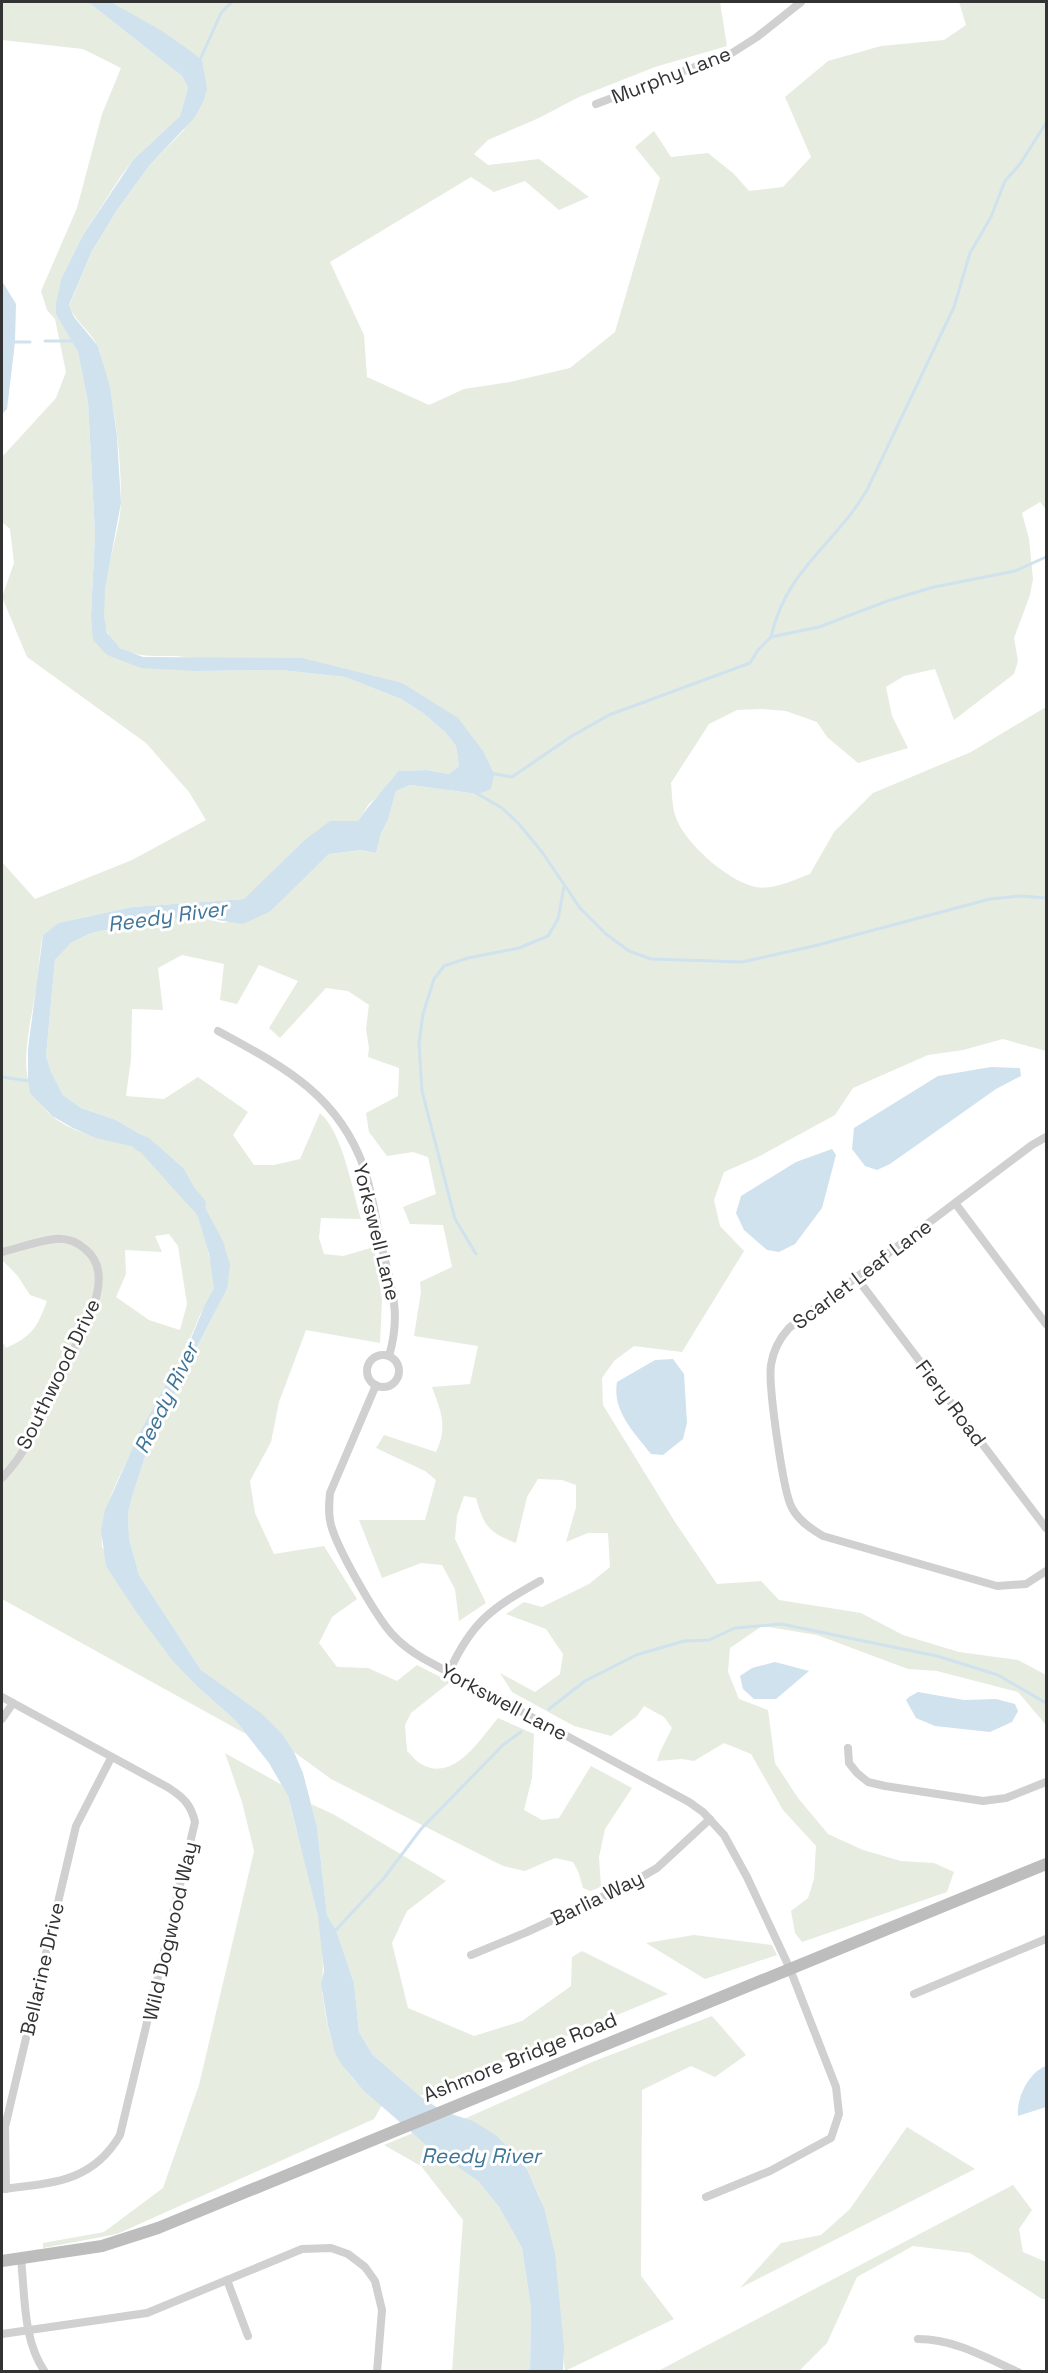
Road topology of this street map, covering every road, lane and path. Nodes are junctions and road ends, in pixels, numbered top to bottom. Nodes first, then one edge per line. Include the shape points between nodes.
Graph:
1 (801, 2) edge
2 (596, 104) dead end
3 (218, 1031) dead end
4 (1047, 1137) edge
5 (955, 1203) junction
6 (2, 1252) edge
7 (856, 1277) junction
8 (1047, 1324) edge
9 (389, 1356) junction
10 (376, 1385) junction
11 (2, 1478) edge
12 (1047, 1528) edge
13 (1047, 1571) edge
14 (540, 1581) dead end
15 (449, 1672) junction
16 (2, 1697) edge
17 (13, 1703) junction
18 (2, 1719) edge
19 (848, 1748) dead end
20 (111, 1758) junction
21 (1047, 1782) edge
22 (710, 1819) junction
23 (1047, 1864) edge
24 (1047, 1939) edge
25 (471, 1954) dead end
26 (790, 1969) junction
27 (914, 1994) dead end
28 (4, 2189) edge
29 (706, 2197) dead end
30 (21, 2259) junction
31 (2, 2261) edge
32 (227, 2280) junction
33 (28, 2331) junction
34 (2, 2334) edge
35 (248, 2336) dead end
36 (918, 2339) dead end
37 (45, 2372) edge
38 (377, 2372) edge
39 (1018, 2372) edge

1 - 2 street, Murphy Lane via 732,53
3 - 9 street, Yorkswell Lane via 299,1078 338,1119 352,1145 367,1179 395,1306 395,1335
4 - 5 street, Scarlet Leaf Lane
5 - 7 street, Scarlet Leaf Lane
5 - 8 street
6 - 11 street, Southwood Drive via 55,1239 68,1240 92,1255 100,1285 40,1419 18,1459
7 - 12 street, Fiery Road
7 - 13 street, Scarlet Leaf Lane via 789,1328 778,1342 771,1362 779,1443 793,1509 807,1526 823,1536 984,1583 1015,1586
9 - 10 street via 375,1357 369,1366 369,1376
9 - 10 street via 399,1367 397,1378 390,1385
10 - 15 street, Yorkswell Lane via 330,1493 331,1527 383,1623 408,1648
14 - 15 street via 484,1616
15 - 22 street, Yorkswell Lane via 689,1802
16 - 17 street, Wild Dogwood Way
17 - 18 street
17 - 20 street, Wild Dogwood Way
19 - 21 street via 849,1763 857,1773 868,1782 895,1788 995,1801
20 - 28 street, Bellarine Drive via 76,1826 6,2127
20 - 28 street, Wild Dogwood Way via 184,1798 195,1822 126,2115 114,2146 84,2173
22 - 25 street, Barlia Way via 657,1868 628,1885
22 - 26 street, Yorkswell Lane via 724,1835 747,1877
23 - 26 main road, Ashmore Bridge Road
24 - 27 street
26 - 29 street, Yorkswell Lane via 836,2087 839,2114 831,2138 770,2171
26 - 30 main road, Ashmore Bridge Road via 158,2228 120,2241
30 - 31 main road, Ashmore Bridge Road
30 - 33 street
32 - 33 street via 147,2313
32 - 35 street
32 - 38 street via 302,2249 331,2248 348,2254 375,2281 382,2310
33 - 34 street
33 - 37 street via 35,2356
36 - 39 street via 950,2342

